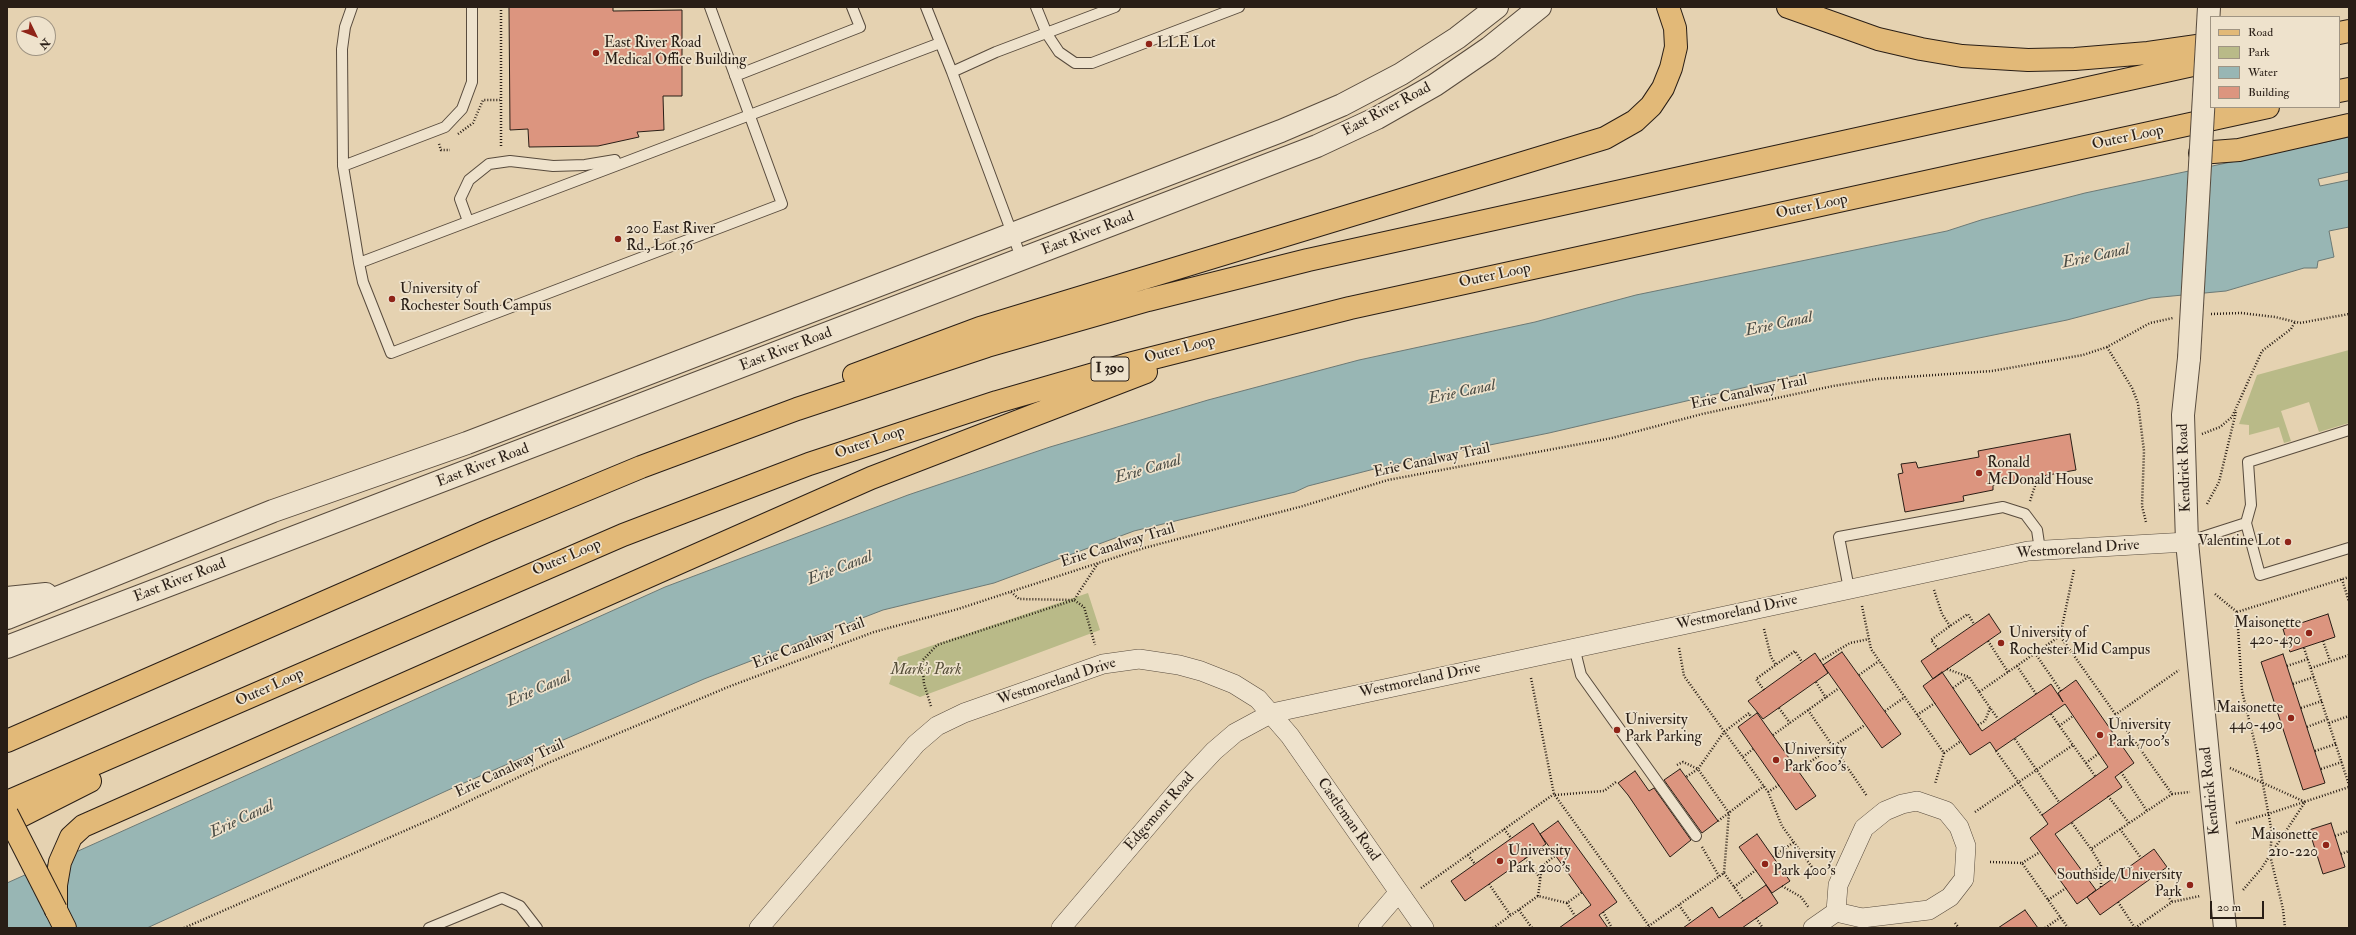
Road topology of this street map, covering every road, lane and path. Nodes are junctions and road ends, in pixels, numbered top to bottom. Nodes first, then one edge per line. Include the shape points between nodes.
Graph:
1 (352, 7) edge
2 (472, 7) edge
3 (500, 7) edge
4 (710, 7) edge
5 (852, 7) edge
6 (926, 7) edge
7 (1036, 7) edge
8 (1115, 7) edge
9 (1239, 7) edge
10 (1497, 7) edge
11 (1540, 7) edge
12 (1668, 7) edge
13 (1788, 7) edge
14 (2209, 7) edge
15 (1047, 34) junction
16 (940, 42) junction
17 (2210, 44) edge
18 (2210, 61) edge
19 (952, 72) junction
20 (736, 76) junction
21 (2263, 108) edge
22 (749, 114) junction
23 (2349, 125) edge
24 (501, 150) dead end
25 (2200, 153) junction
26 (637, 157) junction
27 (343, 166) junction
28 (468, 221) junction
29 (1012, 234) junction
30 (1022, 260) junction
31 (358, 263) junction
32 (2208, 314) dead end
33 (2349, 314) edge
34 (2179, 318) dead end
35 (2296, 322) junction
36 (1254, 331) junction
37 (2107, 347) junction
38 (2236, 410) junction
39 (2349, 430) edge
40 (2184, 435) junction
41 (672, 455) junction
42 (2038, 477) dead end
43 (2207, 504) dead end
44 (2027, 507) dead end
45 (2146, 522) dead end
46 (2246, 523) junction
47 (2187, 542) junction
48 (2349, 548) edge
49 (2040, 550) junction
50 (1098, 562) junction
51 (2074, 570) dead end
52 (2349, 577) edge
53 (2342, 579) junction
54 (94, 583) junction
55 (1849, 589) junction
56 (1934, 590) dead end
57 (1011, 592) junction
58 (2215, 594) dead end
59 (7, 598) edge
60 (1074, 600) junction
61 (2349, 602) edge
62 (1862, 605) dead end
63 (2238, 612) junction
64 (7, 618) edge
65 (1974, 624) dead end
66 (1950, 626) junction
67 (1764, 629) dead end
68 (2060, 636) junction
69 (1869, 639) junction
70 (1988, 641) dead end
71 (2324, 641) dead end
72 (1095, 644) dead end
73 (7, 647) edge
74 (1574, 647) junction
75 (1679, 648) dead end
76 (2304, 648) dead end
77 (1938, 650) dead end
78 (2035, 653) junction
79 (2349, 655) edge
80 (2308, 659) junction
81 (1820, 661) dead end
82 (1879, 661) junction
83 (2330, 661) junction
84 (1802, 662) dead end
85 (1776, 665) junction
86 (2017, 666) junction
87 (2287, 666) dead end
88 (2311, 668) junction
89 (1947, 669) dead end
90 (2179, 670) dead end
91 (2008, 672) junction
92 (1859, 675) dead end
93 (1969, 677) junction
94 (2314, 677) junction
95 (1531, 678) dead end
96 (288, 680) junction
97 (1816, 682) dead end
98 (2293, 684) dead end
99 (1839, 688) dead end
100 (1953, 688) dead end
101 (1764, 690) dead end
102 (2061, 691) dead end
103 (1979, 692) junction
104 (2036, 694) dead end
105 (1905, 697) junction
106 (1826, 698) junction
107 (2322, 701) junction
108 (1935, 703) dead end
109 (931, 706) dead end
110 (1990, 707) junction
111 (1779, 708) dead end
112 (2301, 708) dead end
113 (1808, 710) junction
114 (1885, 711) dead end
115 (1272, 713) junction
116 (2051, 714) dead end
117 (2115, 714) junction
118 (1917, 715) junction
119 (2073, 716) dead end
120 (2349, 716) edge
121 (1751, 717) dead end
122 (1998, 719) dead end
123 (2328, 721) junction
124 (1790, 723) junction
125 (1866, 725) dead end
126 (1978, 725) dead end
127 (2059, 726) junction
128 (2306, 727) dead end
129 (1724, 732) junction
130 (1773, 735) dead end
131 (2015, 739) dead end
132 (7, 741) edge
133 (1961, 741) dead end
134 (2336, 744) junction
135 (2073, 745) junction
136 (1833, 747) junction
137 (1754, 749) dead end
138 (1996, 751) dead end
139 (2315, 751) dead end
140 (1944, 753) junction
141 (2099, 754) dead end
142 (1743, 757) junction
143 (2342, 762) junction
144 (2086, 763) junction
145 (1677, 765) dead end
146 (2230, 768) dead end
147 (1698, 770) junction
148 (1798, 770) dead end
149 (2037, 770) junction
150 (2321, 770) dead end
151 (2121, 772) dead end
152 (2095, 776) dead end
153 (1686, 777) dead end
154 (1616, 782) dead end
155 (2019, 783) junction
156 (2263, 783) junction
157 (1935, 784) dead end
158 (1779, 785) dead end
159 (1764, 786) junction
160 (2349, 786) edge
161 (1768, 792) junction
162 (2190, 792) dead end
163 (2172, 794) junction
164 (1555, 795) junction
165 (1867, 796) dead end
166 (2108, 796) dead end
167 (7, 802) edge
168 (2059, 802) dead end
169 (2305, 802) junction
170 (2147, 811) junction
171 (1975, 812) dead end
172 (1729, 813) junction
173 (7, 814) edge
174 (2268, 814) junction
175 (2042, 815) dead end
176 (1718, 821) dead end
177 (7, 823) edge
178 (2072, 823) dead end
179 (2129, 823) junction
180 (2236, 823) dead end
181 (1504, 829) junction
182 (2120, 829) junction
183 (2349, 831) edge
184 (1696, 836) joint
185 (2335, 836) dead end
186 (1511, 838) dead end
187 (1794, 842) junction
188 (2091, 849) junction
189 (2349, 851) edge
190 (2040, 852) dead end
191 (2341, 854) dead end
192 (1468, 855) junction
193 (1556, 855) dead end
194 (2270, 855) junction
195 (1773, 857) dead end
196 (1525, 858) dead end
197 (2141, 858) dead end
198 (1990, 862) dead end
199 (2022, 863) junction
200 (1475, 864) dead end
201 (2101, 865) junction
202 (1756, 870) dead end
203 (1820, 872) dead end
204 (1724, 873) junction
205 (1719, 876) junction
206 (2154, 876) dead end
207 (2086, 877) dead end
208 (1540, 879) junction
209 (1489, 884) dead end
210 (1782, 886) dead end
211 (1734, 887) junction
212 (2101, 887) dead end
213 (1421, 888) dead end
214 (2066, 888) dead end
215 (2243, 890) dead end
216 (1398, 892) junction
217 (1582, 892) dead end
218 (1538, 896) junction
219 (2200, 896) dead end
220 (2048, 900) junction
221 (1744, 901) dead end
222 (2118, 902) dead end
223 (2172, 902) junction
224 (1567, 903) junction
225 (1679, 905) junction
226 (1519, 910) junction
227 (1603, 912) dead end
228 (1836, 912) junction
229 (1511, 916) junction
230 (1575, 916) dead end
231 (2061, 917) junction
232 (1756, 918) dead end
233 (60, 919) edge
234 (1812, 920) edge
235 (1691, 922) dead end
236 (1955, 923) dead end
237 (1647, 927) edge
238 (184, 928) edge
239 (429, 928) edge
240 (537, 928) edge
241 (759, 928) edge
242 (1061, 928) edge
243 (1368, 928) edge
244 (1424, 928) edge
245 (1493, 928) edge
246 (1532, 928) edge
247 (1612, 928) edge
248 (1763, 928) edge
249 (1959, 928) edge
250 (2045, 928) edge
251 (2068, 928) edge
252 (2135, 928) edge
253 (2225, 928) edge
254 (2284, 928) edge

1 - 27 lane via 342,49
2 - 27 lane via 472,82 462,109 445,127
3 - 24 path
4 - 20 lane
5 - 20 lane via 860,26
6 - 16 lane
7 - 15 lane
8 - 15 lane
9 - 15 lane via 1092,63 1075,63 1064,56
10 - 29 street, East River Road via 1428,57 1342,105 1281,131
11 - 30 street, East River Road via 1462,67 1377,118 1287,158
12 - 41 main road via 1675,28 1676,42 1674,58 1665,83 1657,98 1643,114 1605,138 968,332 819,390
13 - 17 main road via 1878,38 1962,56 2028,60 2075,59 2148,53
14 - 25 street, Kendrick Road, bridge
15 - 19 lane via 996,52
16 - 19 lane
16 - 22 lane
18 - 41 main road via 1341,252 1219,282 968,352 797,409
19 - 29 lane
20 - 22 lane
21 - 36 main road, Outer Loop / I 390
22 - 26 lane
22 - 31 lane via 782,204 391,353
23 - 25 main road via 2239,150
25 - 40 street, Kendrick Road, bridge
26 - 28 lane
26 - 28 lane via 585,165 553,166 510,161 489,164 469,180 460,199
27 - 31 lane
28 - 31 lane
29 - 30 lane
29 - 54 street, East River Road via 461,445 273,511
30 - 73 street, East River Road
32 - 35 path via 2241,313
33 - 35 path via 2307,323
34 - 37 path, Erie Canalway Trail via 2150,323
35 - 38 path via 2260,355
36 - 96 main road, Outer Loop / I 390 via 1016,396 778,476 593,547
36 - 233 main road via 871,478 83,826 71,837 62,856 56,885
37 - 45 path via 2132,388 2138,403 2144,451 2142,506
37 - 50 path, Erie Canalway Trail via 2053,361 1992,372 1877,379 1833,386 1702,414 1612,438 1413,474
38 - 40 path via 2226,423 2212,431
38 - 43 path via 2218,482
39 - 46 lane via 2248,462 2251,505
40 - 47 street, Kendrick Road
41 - 132 main road via 505,524
42 - 44 path
46 - 47 lane
46 - 48 lane via 2260,575
47 - 49 street, Westmoreland Drive
47 - 253 street, Kendrick Road
49 - 55 street, Westmoreland Drive
49 - 55 lane via 2037,530 2025,514 2003,507 1839,538
50 - 57 path, Erie Canalway Trail
50 - 60 path
51 - 68 path
52 - 53 path
53 - 61 path
53 - 63 path
54 - 59 street via 60,591
54 - 64 street, East River Road
55 - 74 street, Westmoreland Drive
56 - 66 path via 1942,614
57 - 60 path via 1019,599
57 - 238 path, Erie Canalway Trail via 868,634 728,687 548,763 436,817
58 - 63 path
60 - 72 path via 1084,607
60 - 109 path via 937,645 922,661 924,684
62 - 69 path
63 - 156 path via 2242,692
65 - 66 path via 1968,614
66 - 77 path via 1931,640
67 - 85 path via 1771,657
68 - 78 path
68 - 117 path
69 - 81 path via 1850,643
69 - 82 path via 1871,649
70 - 91 path
71 - 83 path
74 - 115 street, Westmoreland Drive
74 - 184 lane via 1581,675
75 - 129 path via 1684,676
76 - 80 path
78 - 86 path
78 - 102 path
79 - 83 path
80 - 87 path
80 - 88 path
82 - 92 path
82 - 105 path
83 - 88 path
84 - 85 path via 1795,651
85 - 101 path via 1756,679
86 - 91 path
86 - 104 path
88 - 94 path
89 - 93 path
90 - 117 path
91 - 103 path
93 - 100 path
93 - 103 path
94 - 98 path
94 - 107 path
95 - 164 path
96 - 167 main road, Outer Loop / I 390
96 - 177 main road
97 - 106 path
99 - 106 path
103 - 110 path
105 - 114 path
105 - 118 path
106 - 113 path
107 - 112 path
107 - 123 path
108 - 118 path
110 - 122 path
110 - 126 path via 1985,720
111 - 124 path
113 - 124 path
113 - 136 path
115 - 216 street, Castleman Road
115 - 241 street, Westmoreland Drive via 1258,699 1234,684 1173,663 1139,659 1103,664 964,713 937,726 916,744
115 - 242 street, Edgemont Road via 1235,733 1214,751 1179,788
116 - 127 path
117 - 163 path
118 - 140 path
119 - 127 path
120 - 123 path
121 - 129 path via 1749,713
123 - 128 path
123 - 134 path
124 - 130 path
125 - 136 path
127 - 135 path
129 - 142 path
129 - 147 path
131 - 149 path
133 - 140 path
134 - 139 path
134 - 143 path
135 - 144 path
135 - 149 path
136 - 148 path
136 - 165 path
137 - 142 path
138 - 155 path
140 - 157 path
141 - 144 path
142 - 159 path
143 - 150 path
143 - 160 path
144 - 152 path
145 - 147 path via 1683,762
146 - 156 path
147 - 153 path
147 - 172 path
149 - 155 path
149 - 168 path
151 - 170 path
154 - 164 path via 1604,791
155 - 171 path
155 - 175 path
156 - 169 path
156 - 174 path
158 - 161 path
159 - 161 path
159 - 172 path
160 - 169 path
161 - 187 path via 1782,826
162 - 163 path
163 - 170 path
164 - 181 path
164 - 237 path
166 - 179 path
169 - 174 path
169 - 194 path
170 - 179 path
172 - 176 path
172 - 204 path
173 - 233 main road, bridge
174 - 180 path
174 - 194 path via 2272,833
178 - 188 path
179 - 182 path
181 - 186 path
181 - 192 path
182 - 188 path
182 - 197 path
183 - 185 path
184 - 205 path
187 - 195 path
187 - 203 path via 1814,870
188 - 201 path
189 - 191 path
190 - 199 path
192 - 200 path
192 - 213 path
193 - 208 path via 1542,866
194 - 215 path
194 - 254 path via 2283,909
196 - 208 path
198 - 199 path
199 - 220 path
201 - 207 path
201 - 212 path
202 - 211 path
204 - 205 path
204 - 211 path
205 - 225 path
206 - 223 path
208 - 218 path
209 - 229 path
210 - 234 path via 1801,897
211 - 221 path
214 - 220 path
216 - 243 street
216 - 244 street, Castleman Road
217 - 224 path
218 - 224 path
218 - 226 path
219 - 223 path
220 - 231 path
222 - 252 path
223 - 252 path
224 - 230 path
225 - 235 path
225 - 237 path
226 - 229 path
226 - 246 path
227 - 247 path
228 - 228 street via 1862,918 1929,910 1950,897 1964,879 1966,846 1958,827 1946,811 1917,801 1902,804 1885,811 1864,828 1838,885
228 - 234 street
229 - 245 path
231 - 250 path
231 - 251 path
232 - 248 path
236 - 249 path
239 - 240 lane via 502,898 520,906

